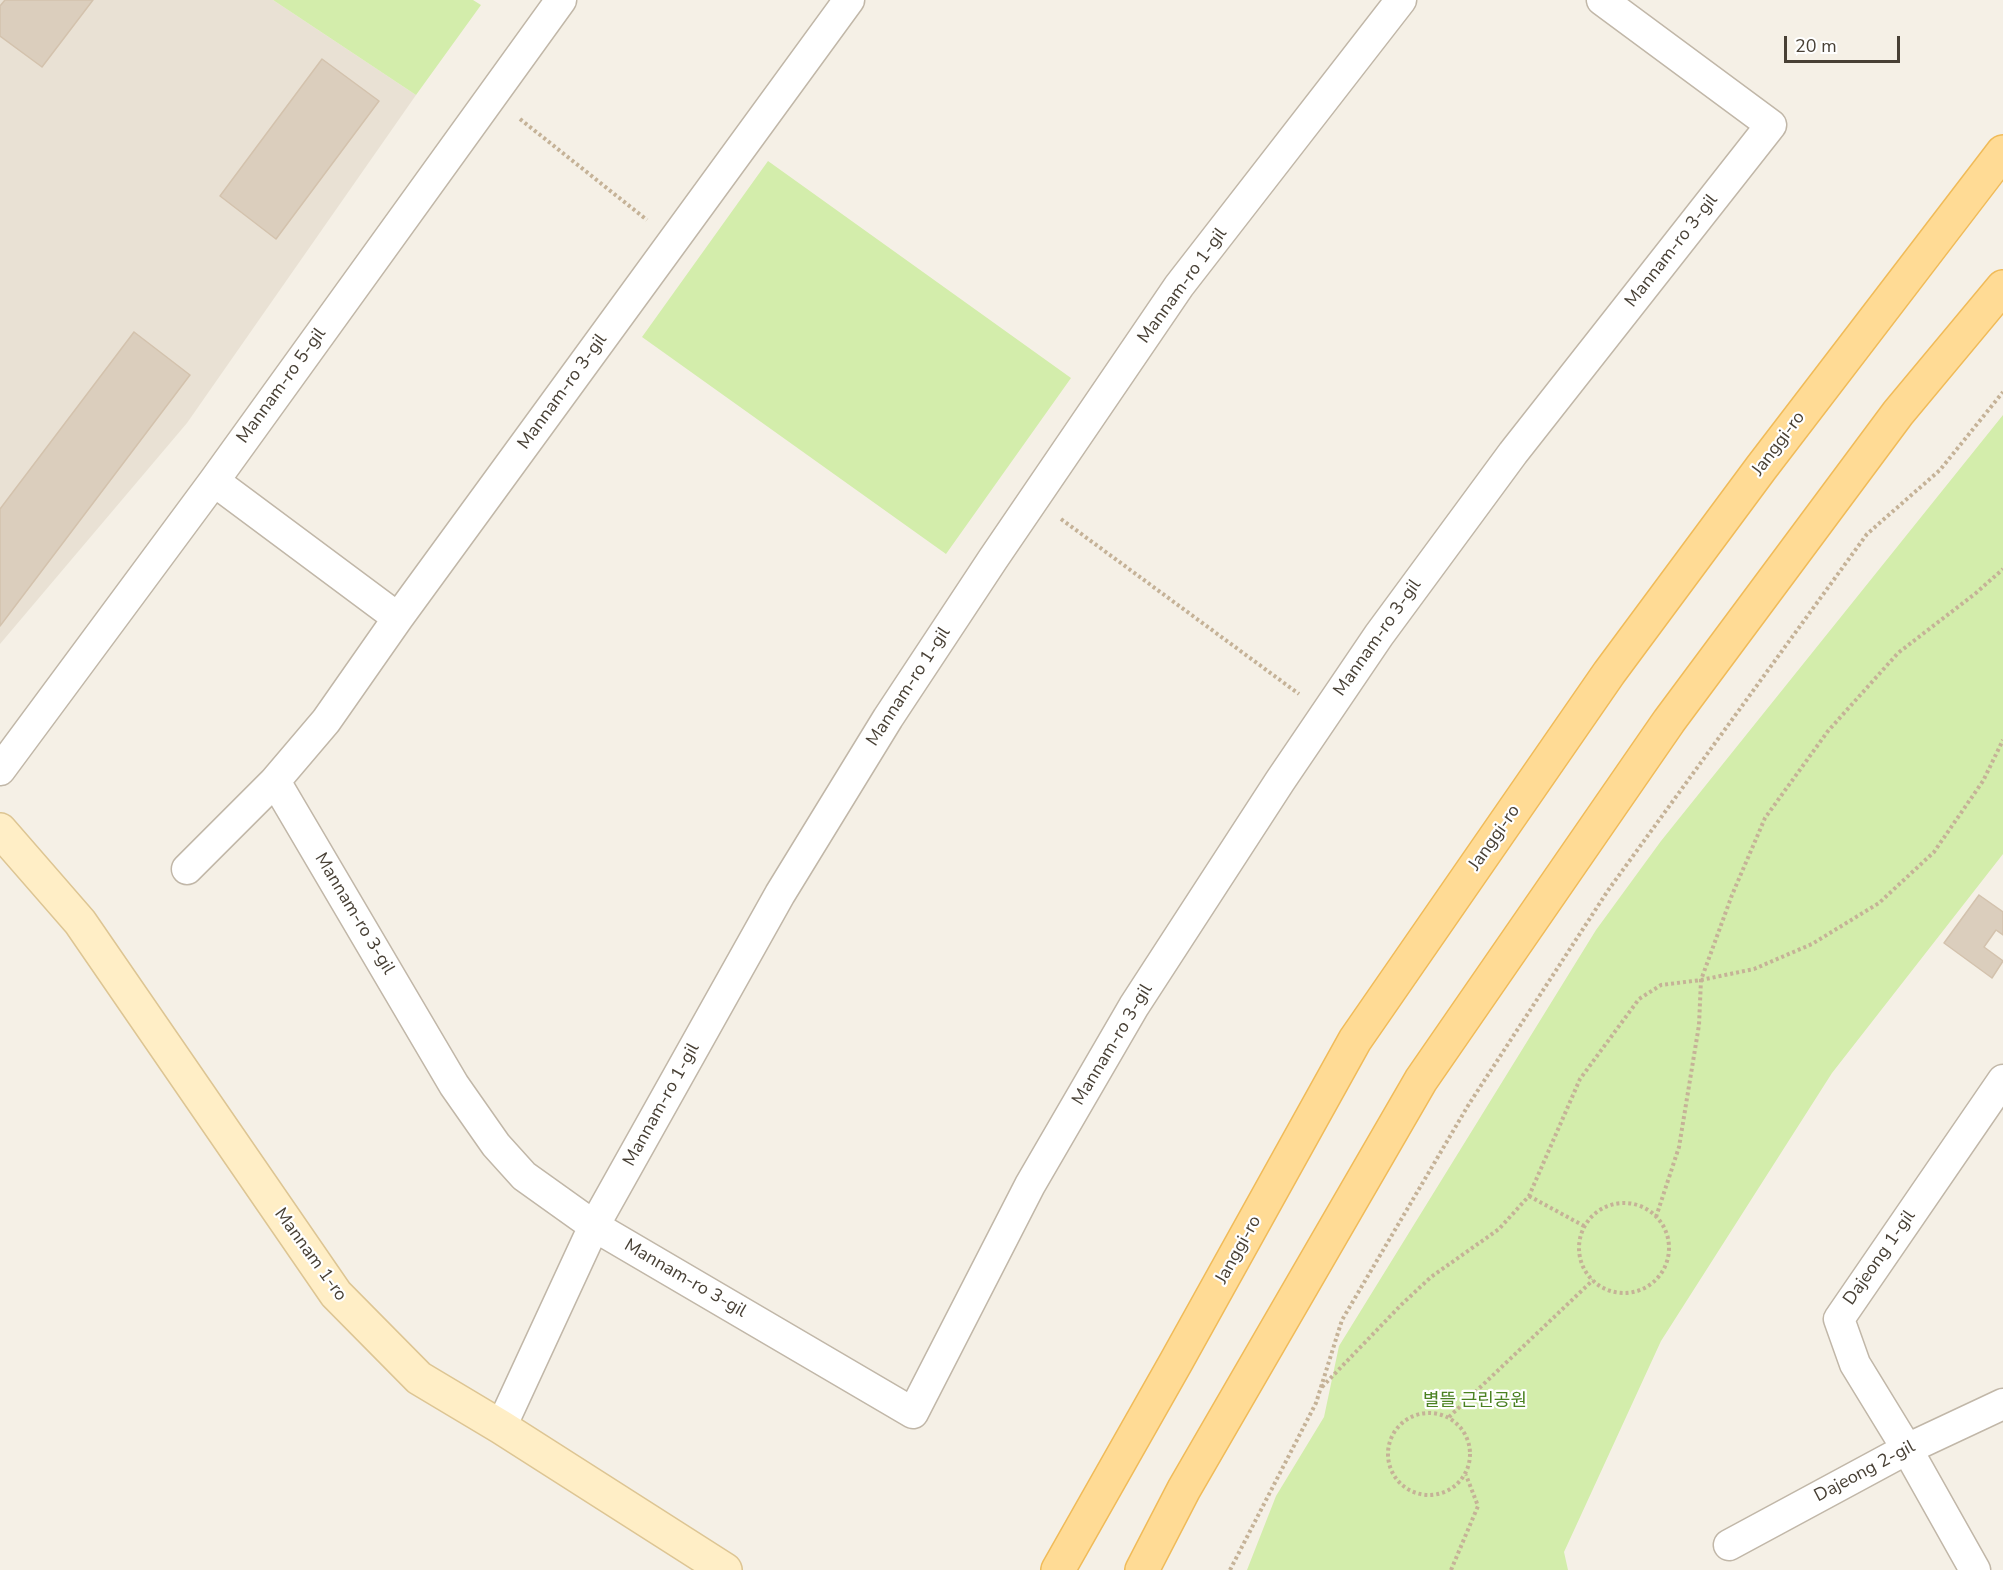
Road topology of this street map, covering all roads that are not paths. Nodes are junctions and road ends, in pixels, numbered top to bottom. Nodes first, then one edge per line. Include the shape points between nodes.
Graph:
1 (561, 0) edge
2 (849, 0) edge
3 (1401, 0) edge
4 (1602, 0) edge
5 (2003, 152) edge
6 (2003, 287) edge
7 (214, 481) junction
8 (398, 618) junction
9 (0, 770) edge
10 (275, 782) junction
11 (0, 830) edge
12 (187, 869) dead end
13 (2003, 1080) edge
14 (594, 1226) junction
15 (2003, 1404) edge
16 (501, 1427) junction
17 (1907, 1449) junction
18 (1729, 1545) dead end
19 (725, 1570) edge
20 (1058, 1570) edge
21 (1142, 1570) edge
22 (1975, 1570) edge

1 - 7 street, Mannam-ro 5-gil
2 - 8 street, Mannam-ro 3-gil
3 - 14 street, Mannam-ro 1-gil via 1179,286 888,718 780,894
4 - 14 street, Mannam-ro 3-gil via 1771,125 1513,453 1379,634 1326,713 1134,1006 1030,1185 913,1413
5 - 20 main road, Janggi-ro via 1609,673 1355,1040
6 - 21 main road via 1898,413 1670,720 1421,1080 1184,1489
7 - 8 street
7 - 9 street, Mannam-ro 5-gil
8 - 10 street, Mannam-ro 3-gil via 326,721
10 - 12 street, Mannam-ro 3-gil
10 - 14 street, Mannam-ro 3-gil via 454,1085 496,1145 524,1176
11 - 16 street, Mannam 1-ro via 80,922 336,1294 419,1378
13 - 17 street, Dajeong 1-gil via 1839,1319 1855,1365
14 - 16 street, Mannam-ro 1-gil
15 - 17 street, Dajeong 2-gil
16 - 19 street, Mannam 1-ro
17 - 18 street, Dajeong 2-gil
17 - 22 street, Dajeong 1-gil

